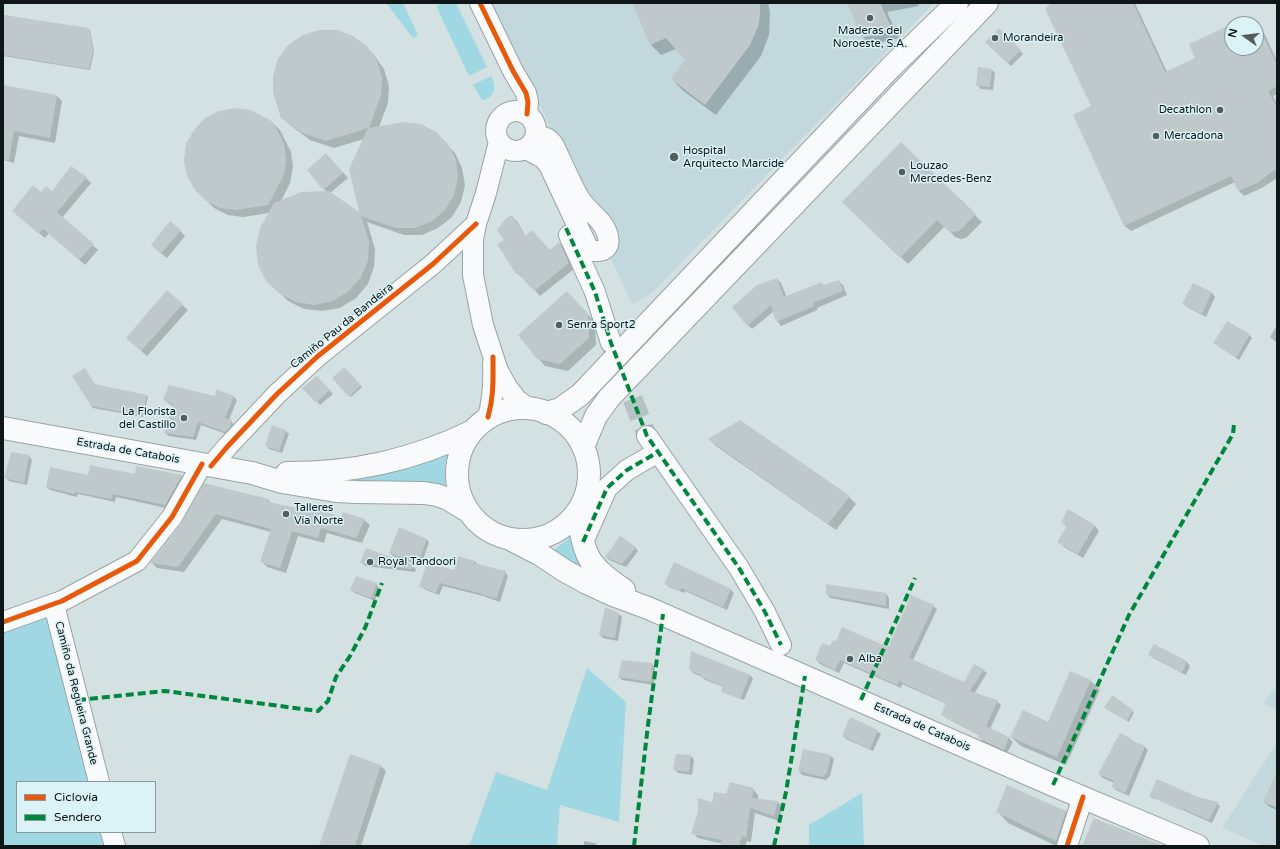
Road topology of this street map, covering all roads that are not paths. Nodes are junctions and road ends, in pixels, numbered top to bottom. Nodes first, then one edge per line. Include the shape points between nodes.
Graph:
1 (480, 3) edge
2 (957, 3) edge
3 (987, 3) edge
4 (513, 71) junction
5 (527, 114) junction
6 (504, 115) junction
7 (499, 142) junction
8 (527, 145) junction
9 (486, 193) junction
10 (476, 224) junction
11 (566, 228) dead end
12 (611, 343) tunnel mouth
13 (493, 357) junction
14 (545, 410) junction
15 (481, 424) junction
16 (3, 428) edge
17 (585, 440) junction
18 (206, 465) junction
19 (252, 473) junction
20 (468, 512) junction
21 (577, 514) junction
22 (512, 540) junction
23 (583, 542) junction
24 (54, 605) junction
25 (648, 608) junction
26 (3, 622) edge
27 (781, 645) dead end
28 (99, 781) edge
29 (1083, 797) junction
30 (111, 833) edge
31 (115, 846) edge
32 (1067, 846) edge
33 (1198, 846) edge

1 - 4 street
2 - 14 main road via 891,67 580,395
3 - 17 main road via 609,398 596,416
4 - 5 street via 526,93
4 - 6 street
5 - 6 street via 512,112
5 - 8 street via 536,128
6 - 7 street via 497,126
7 - 8 street via 511,151
7 - 9 street
8 - 8 street via 549,165 587,246 596,252 603,251 607,248 608,236 605,229 582,202 553,144 548,139
8 - 9 street via 502,170
9 - 10 street
10 - 13 street via 473,239 473,275 478,307
10 - 18 street, Camiño Pau da Bandeira via 433,264 318,356
11 - 12 street via 595,292
13 - 14 street via 498,371 517,400
13 - 15 street via 492,402
14 - 15 main road, Estrada de Catabois via 508,410
14 - 17 main road, Estrada de Catabois via 568,426 576,436
15 - 19 main road, Estrada de Catabois via 448,443 376,465 319,472
15 - 20 main road, Estrada de Catabois via 466,440 459,457 456,476
16 - 18 main road, Estrada de Catabois
17 - 21 main road, Estrada de Catabois via 589,475 585,496
18 - 19 main road, Estrada de Catabois
18 - 24 street, Camiño Pau da Bandeira via 172,517 136,561
19 - 20 main road, Estrada de Catabois via 282,482 336,491 437,495
20 - 22 main road, Estrada de Catabois via 480,525 495,535
21 - 22 main road, Estrada de Catabois via 562,528 546,536 530,540
21 - 23 main road, Estrada de Catabois
22 - 25 main road, Estrada de Catabois via 586,582
23 - 25 main road, Estrada de Catabois via 588,556 604,575
23 - 27 street via 607,488 653,444 739,568
24 - 26 street, Camiño Pau da Bandeira
24 - 28 street, Camiño da Regueira Grande
25 - 29 main road, Estrada de Catabois
29 - 32 street
29 - 33 main road, Estrada de Catabois
30 - 31 street

